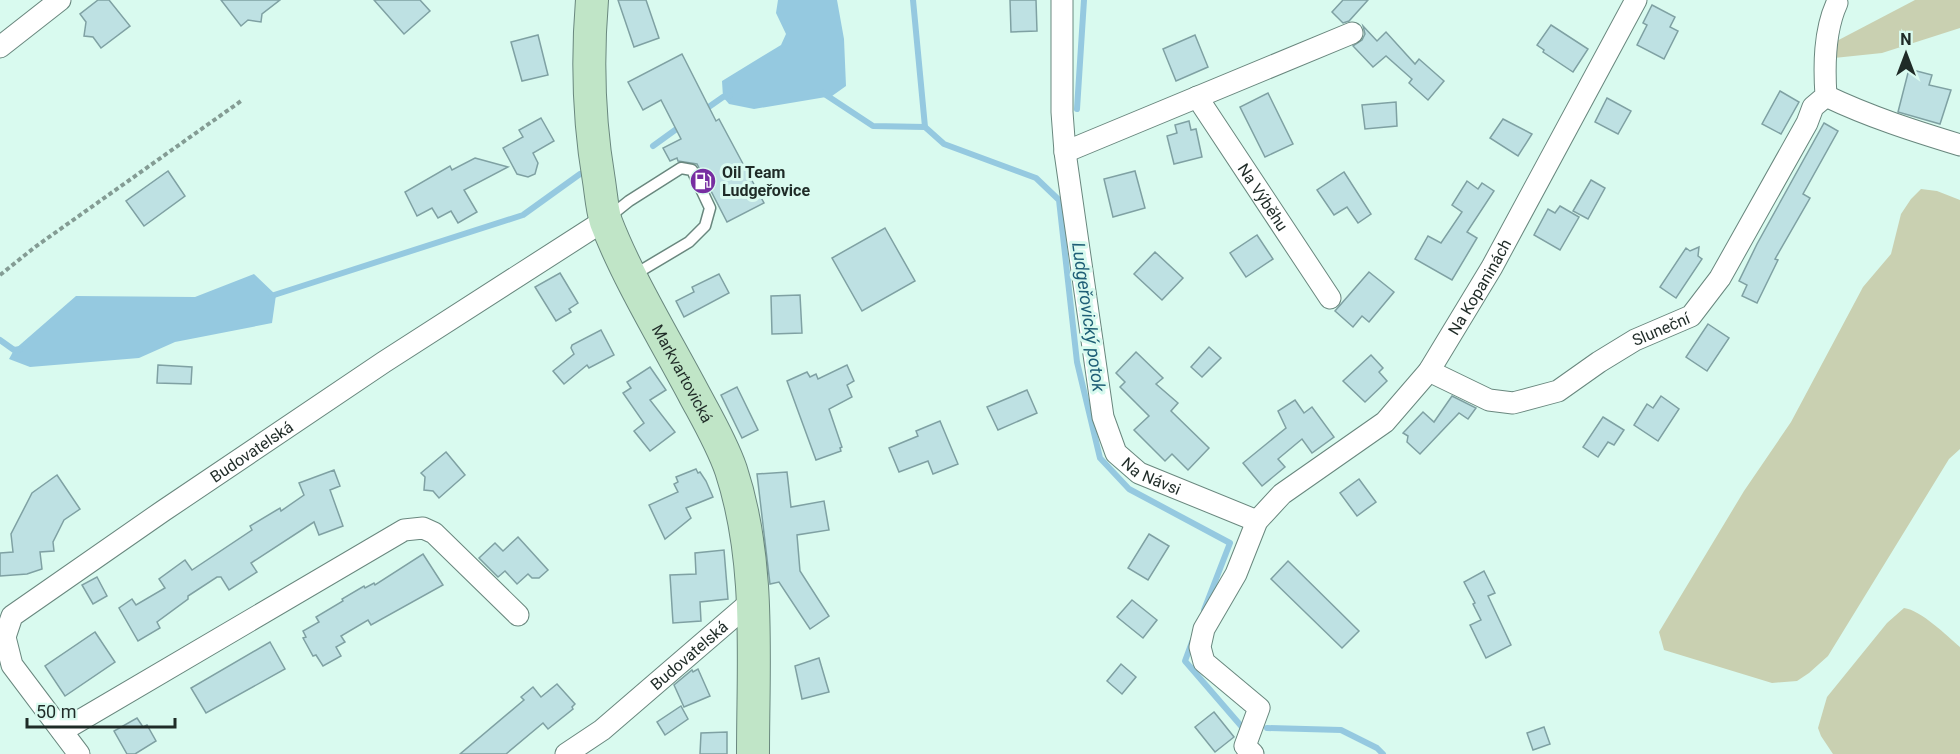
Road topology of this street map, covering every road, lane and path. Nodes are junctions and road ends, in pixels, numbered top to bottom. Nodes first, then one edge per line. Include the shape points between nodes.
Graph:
1 (60, 0) edge
2 (592, 0) edge
3 (1062, 0) edge
4 (1636, 0) edge
5 (1837, 3) dead end
6 (1352, 33) dead end
7 (0, 47) edge
8 (1826, 96) junction
9 (1197, 97) junction
10 (241, 101) dead end
11 (1960, 145) edge
12 (1065, 152) junction
13 (605, 220) junction
14 (0, 275) edge
15 (631, 276) junction
16 (1330, 298) dead end
17 (1429, 370) junction
18 (1257, 521) junction
19 (753, 600) junction
20 (518, 615) dead end
21 (62, 730) junction
22 (1243, 751) edge
23 (79, 754) edge
24 (566, 754) edge
25 (753, 754) edge

1 - 7 street
2 - 13 street, Markvartovická via 592,121
3 - 12 street, Na Návsi
4 - 17 street, Na Kopaninách via 1492,267
5 - 8 street via 1828,30
6 - 9 street
8 - 11 street via 1894,125
8 - 17 street, Sluneční via 1813,107 1720,278 1691,316 1635,340 1558,391 1513,403 1489,400
9 - 12 street
9 - 16 street, Na Výběhu
10 - 14 path
12 - 18 street, Na Návsi via 1103,417 1116,453 1139,473
13 - 15 street, Markvartovická
13 - 15 lane via 681,168 692,170 710,208 705,226 689,242
13 - 21 street, Budovatelská via 384,362 12,616 5,637 12,665
15 - 19 street, Markvartovická via 730,468 742,508
17 - 18 street, Na Kopaninách via 1385,423 1282,495
18 - 22 street via 1236,574 1204,629 1200,647 1204,662 1259,708
19 - 24 street, Budovatelská via 603,730
19 - 25 street, Markvartovická
20 - 21 street via 434,533 423,528 404,530
21 - 23 street, Budovatelská

